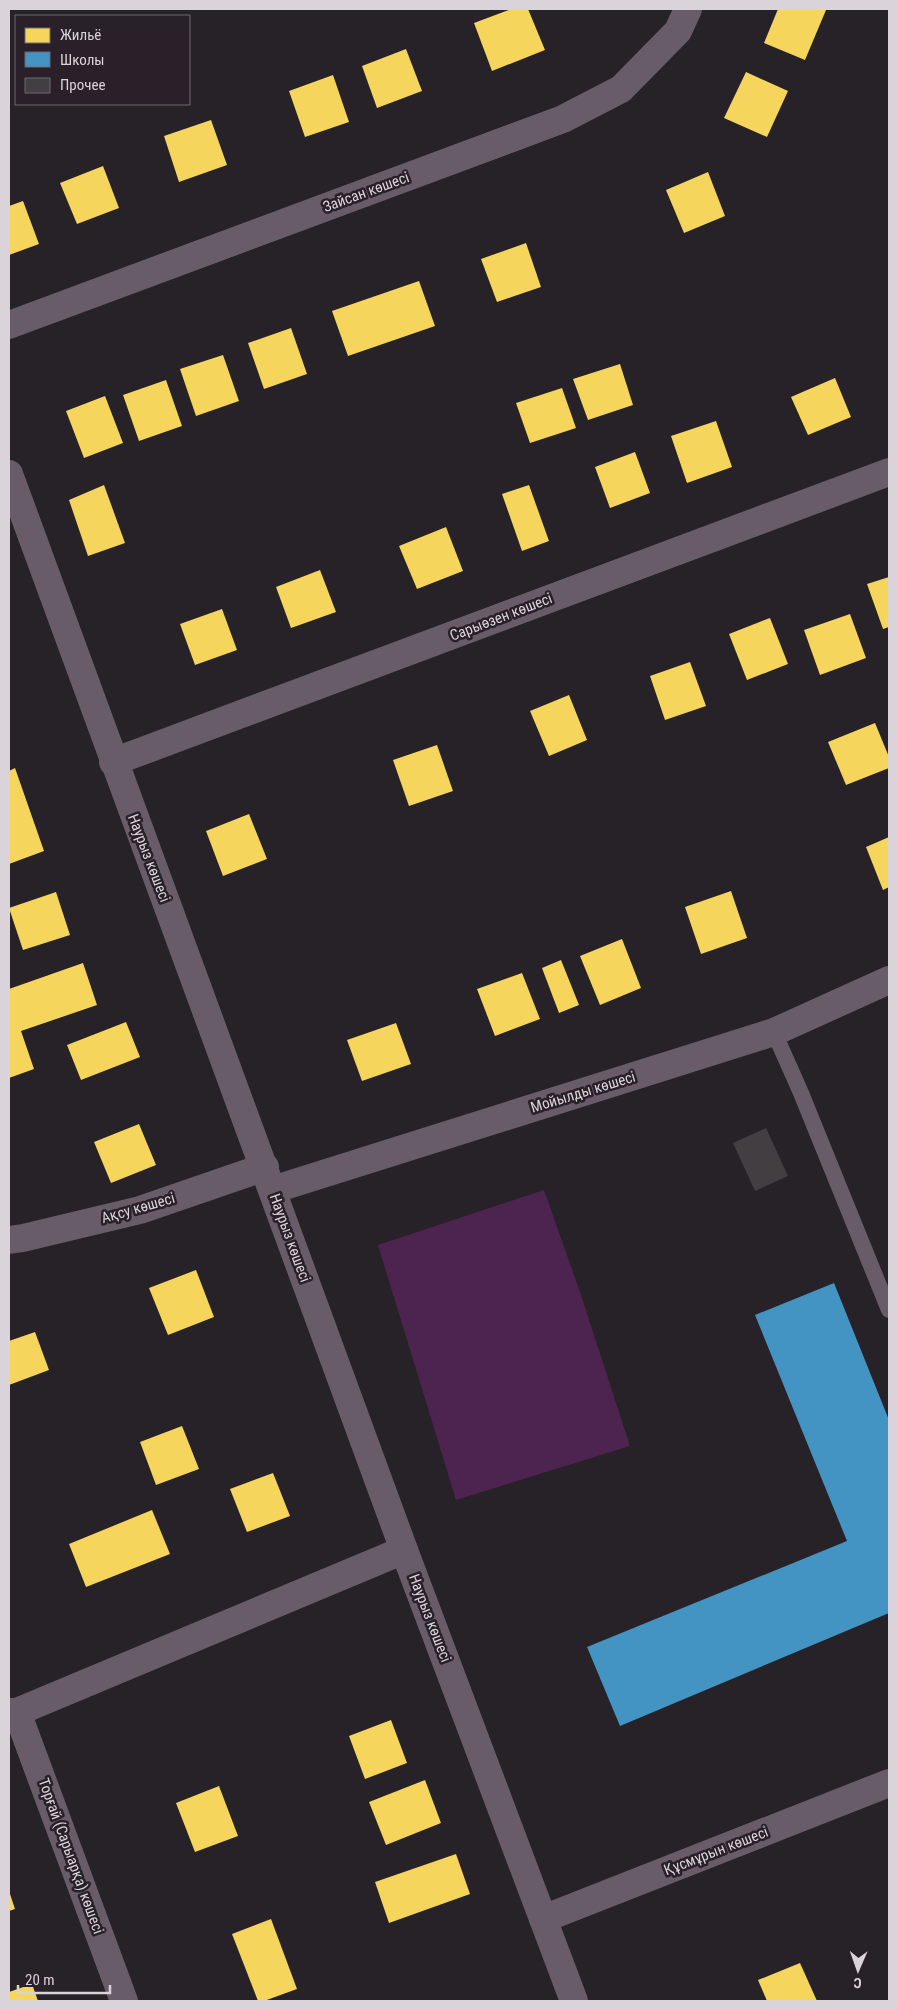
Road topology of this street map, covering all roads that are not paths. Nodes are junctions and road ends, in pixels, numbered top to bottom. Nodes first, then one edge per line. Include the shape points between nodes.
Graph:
1 (688, 9) edge
2 (9, 325) edge
3 (889, 472) edge
4 (9, 474) edge
5 (113, 762) junction
6 (889, 980) edge
7 (774, 1032) junction
8 (268, 1178) junction
9 (9, 1240) edge
10 (889, 1310) edge
11 (404, 1550) junction
12 (13, 1712) edge
13 (889, 1783) edge
14 (543, 1919) junction
15 (124, 2001) edge
16 (574, 2001) edge

1 - 2 street, Зайсан көшесі via 678,31 622,89 563,119
3 - 5 street, Сарыөзен көшесі
4 - 5 street, Наурыз көшесі
5 - 8 street, Наурыз көшесі
6 - 7 street, Мойылды көшесі
7 - 8 street, Мойылды көшесі
7 - 10 lane
8 - 9 street, Ақсу көшесі
8 - 11 street, Наурыз көшесі
11 - 12 street
11 - 14 street, Наурыз көшесі
12 - 15 street, Торғай (Сарыарқа) көшесі
13 - 14 street, Құсмұрын көшесі
14 - 16 street, Наурыз көшесі

